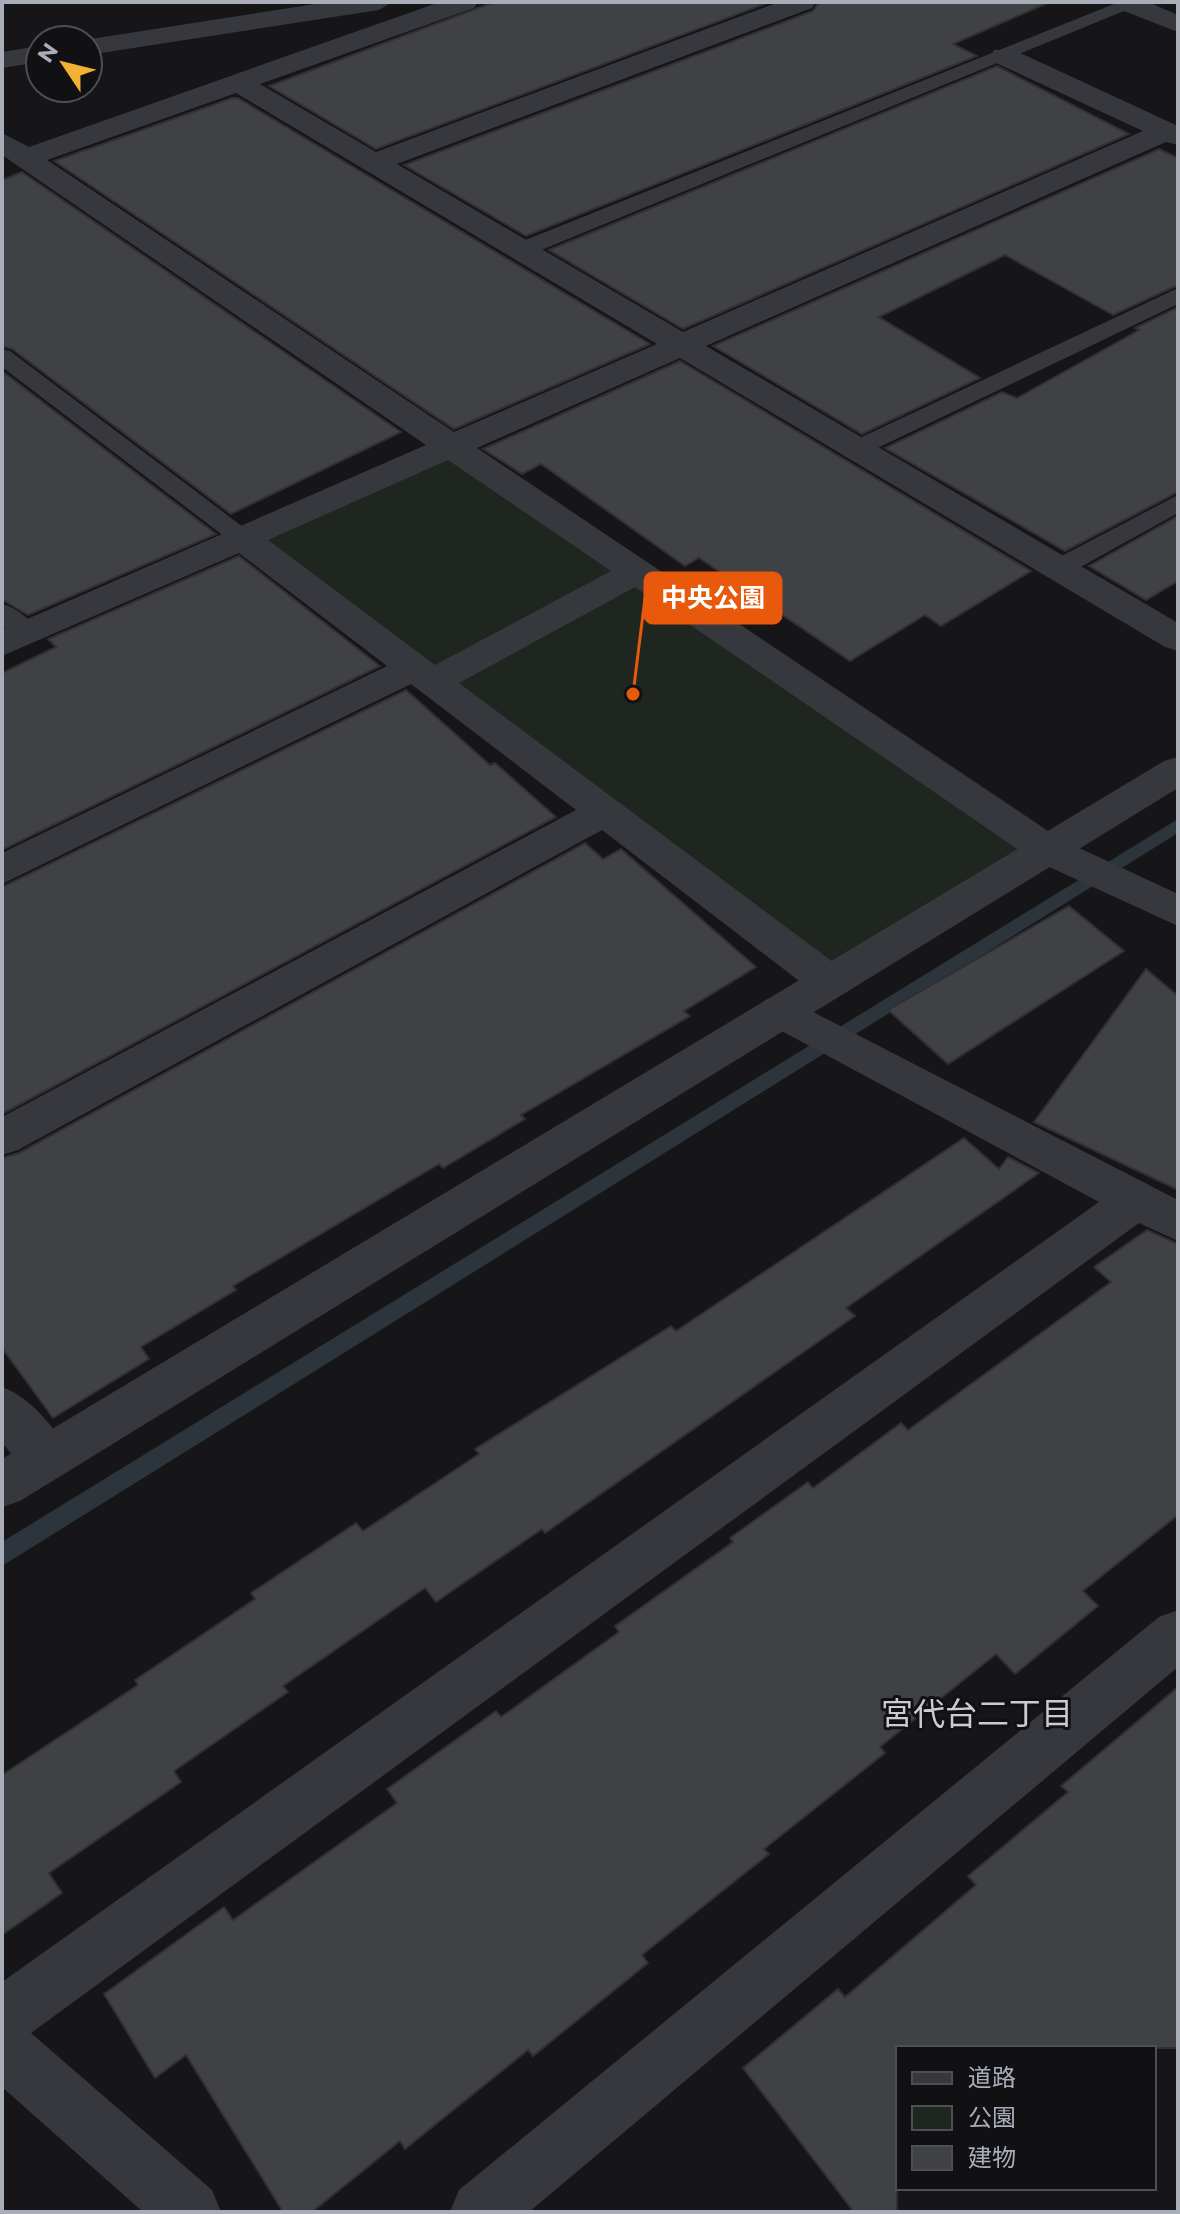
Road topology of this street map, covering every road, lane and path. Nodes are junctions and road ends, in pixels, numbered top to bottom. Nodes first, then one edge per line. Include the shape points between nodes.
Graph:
1 (379, 2) edge
2 (465, 2) edge
3 (803, 2) edge
4 (1128, 3) edge
5 (1178, 24) edge
6 (104, 45) edge
7 (1004, 56) junction
8 (24, 57) edge
9 (2, 60) edge
10 (239, 83) junction
11 (1172, 134) edge
12 (14, 150) edge
13 (374, 163) junction
14 (521, 250) junction
15 (1178, 295) edge
16 (679, 344) junction
17 (2, 356) edge
18 (452, 445) junction
19 (856, 449) junction
20 (1178, 503) edge
21 (242, 538) junction
22 (1059, 568) junction
23 (638, 571) junction
24 (2, 612) edge
25 (14, 638) edge
26 (1178, 639) edge
27 (423, 675) junction
28 (1178, 770) edge
29 (604, 812) junction
30 (1046, 849) junction
31 (2, 870) edge
32 (1178, 911) edge
33 (830, 982) junction
34 (780, 1011) junction
35 (2, 1138) edge
36 (1157, 1211) edge
37 (2, 1408) edge
38 (46, 1458) junction
39 (2, 1485) edge
40 (1178, 1634) edge
41 (2, 2018) edge
42 (2, 2047) edge
43 (190, 2212) edge
44 (481, 2212) edge

1 - 6 street
2 - 10 street
3 - 13 street
4 - 5 street
4 - 7 lane
7 - 11 street
7 - 14 lane
8 - 9 street
10 - 12 street
10 - 13 street
11 - 16 street
12 - 18 street
13 - 14 street
14 - 16 street
15 - 19 lane
16 - 18 street
16 - 19 street
17 - 21 lane
18 - 21 street
18 - 23 street
19 - 22 street
20 - 22 lane
21 - 25 street
21 - 27 street
22 - 26 street
23 - 27 street
23 - 30 street
24 - 25 lane
27 - 29 street
27 - 31 street
28 - 30 street
29 - 33 street
29 - 35 street
30 - 32 street
30 - 33 street
33 - 34 street
34 - 36 street
34 - 38 street
36 - 41 street
37 - 38 street
38 - 39 street
40 - 44 street
42 - 43 street

